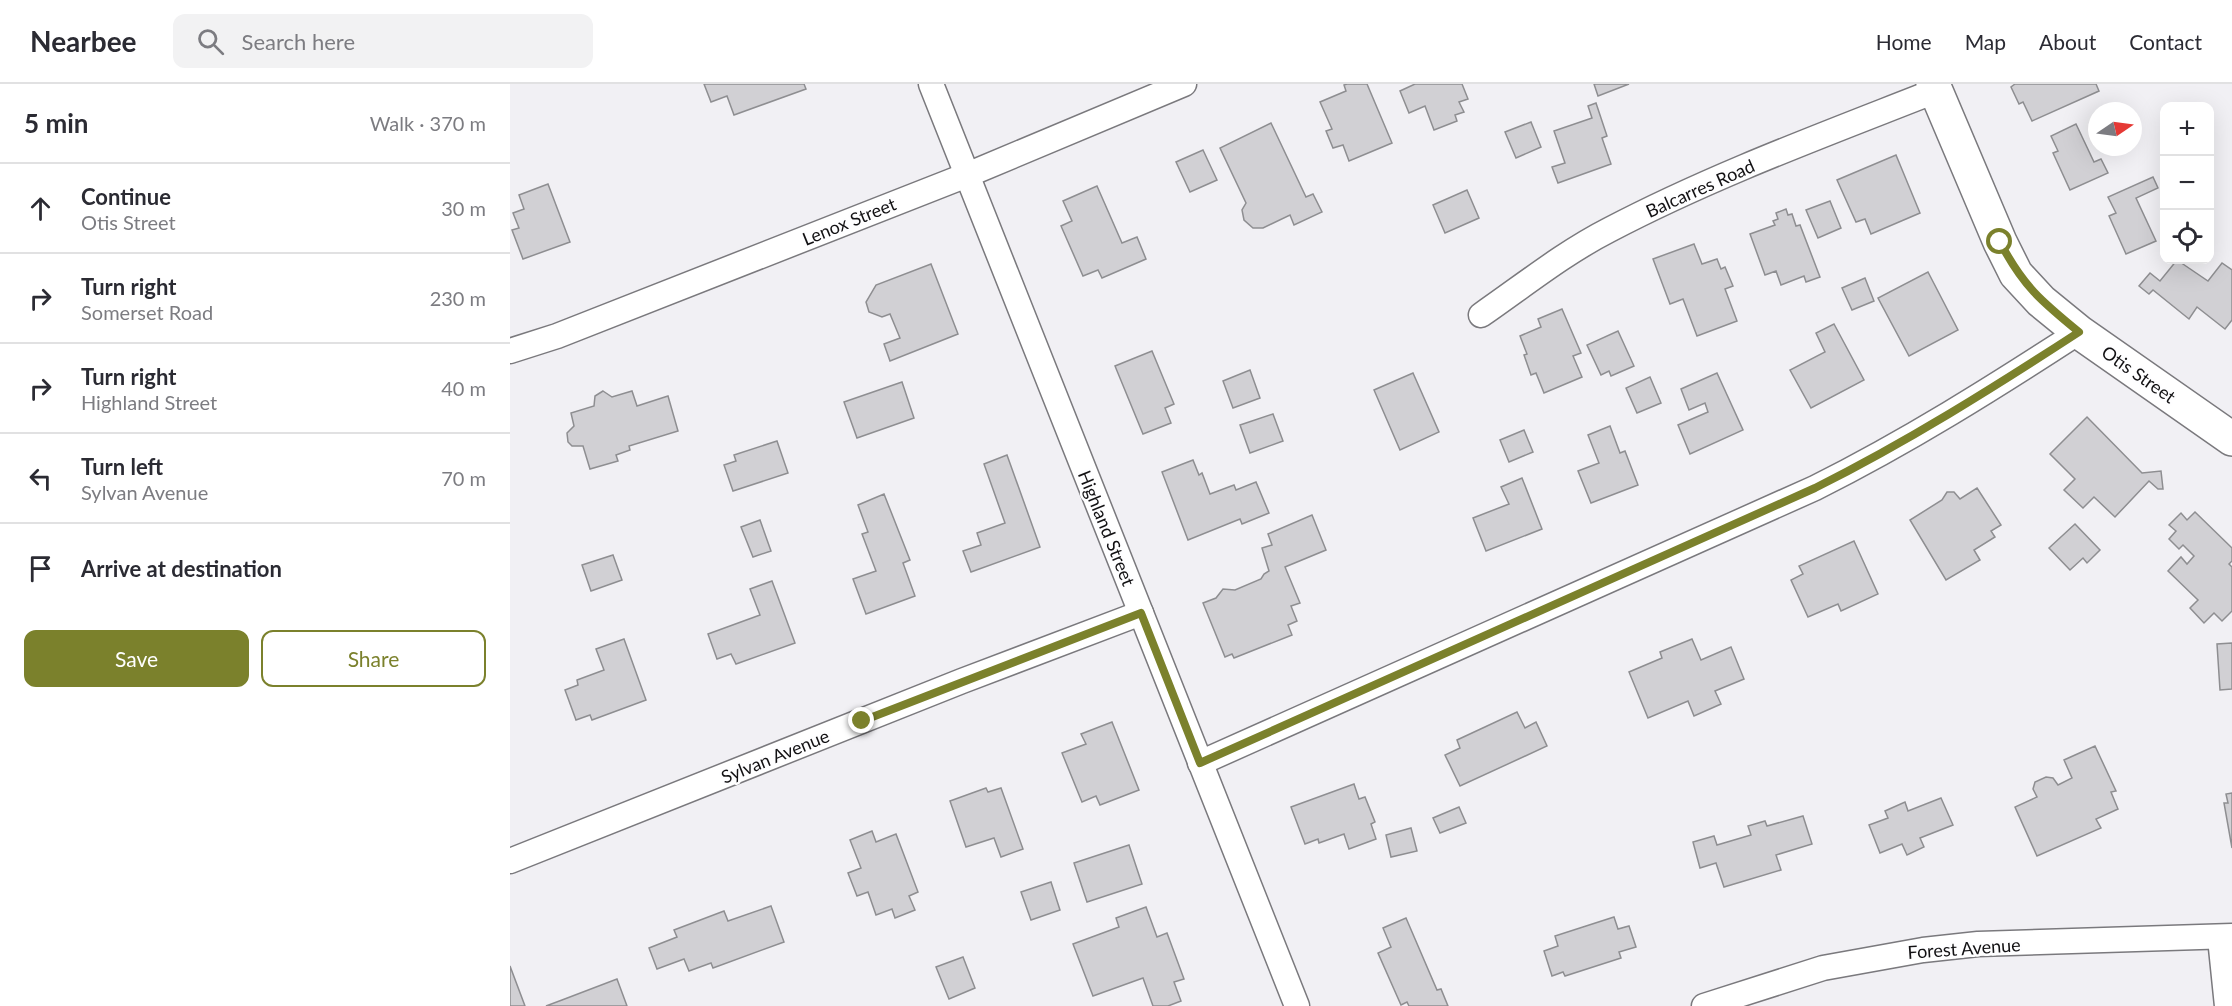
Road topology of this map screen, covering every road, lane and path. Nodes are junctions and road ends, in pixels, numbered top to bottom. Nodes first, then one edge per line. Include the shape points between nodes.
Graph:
1 (931, 84) edge
2 (1184, 84) edge
3 (1934, 87) edge
4 (967, 175) junction
5 (1481, 315) dead end
6 (2079, 332) junction
7 (510, 351) edge
8 (2232, 439) edge
9 (1141, 613) junction
10 (1200, 763) junction
11 (510, 861) edge
12 (2226, 937) edge
13 (1297, 1006) edge
14 (1704, 1006) edge
15 (2227, 1006) edge

1 - 4 street, Highland Street
2 - 4 street, Lenox Street
3 - 5 street, Balcarres Road via 1608,230
3 - 6 street, Otis Street via 2016,274
4 - 7 street, Lenox Street
4 - 9 street, Highland Street
6 - 8 street, Otis Street
6 - 10 street via 1948,417 1815,488
9 - 10 street, Highland Street
9 - 11 street, Sylvan Avenue
10 - 13 street, Highland Street
12 - 14 street, Forest Avenue via 1978,944 1923,950 1822,968
12 - 15 street

